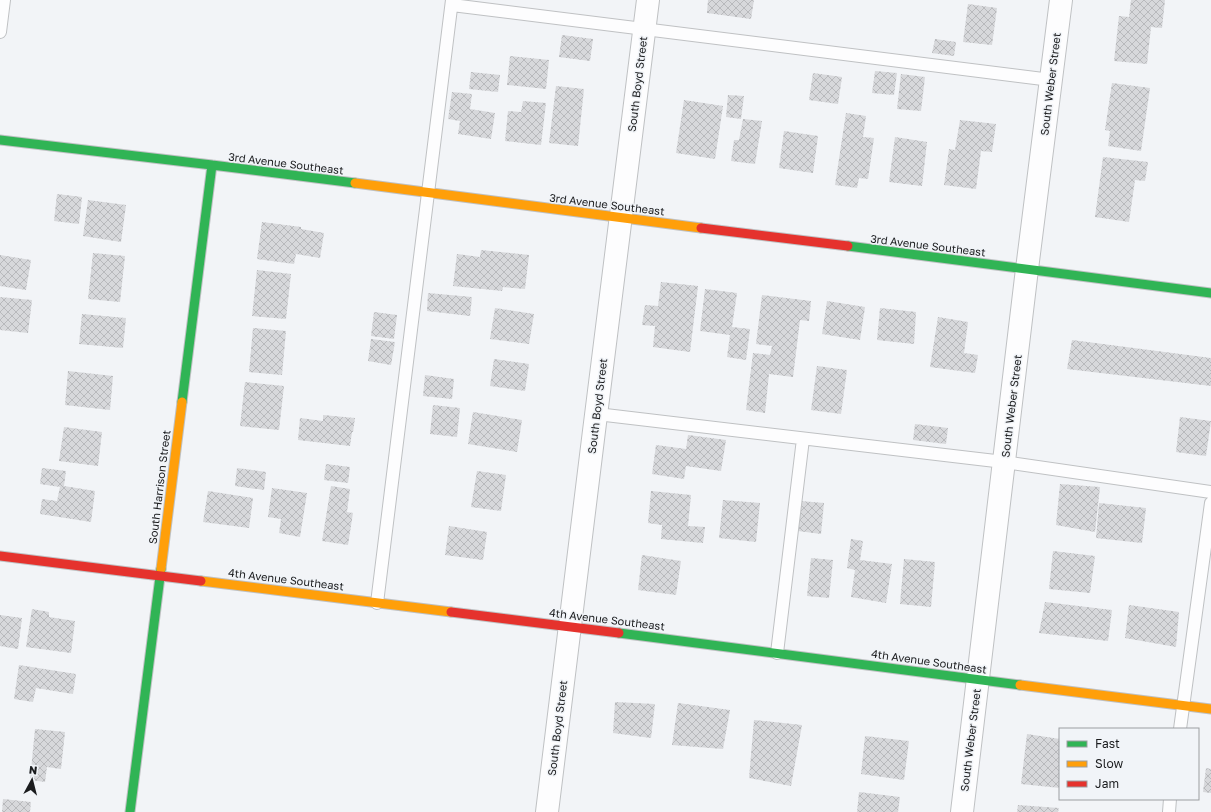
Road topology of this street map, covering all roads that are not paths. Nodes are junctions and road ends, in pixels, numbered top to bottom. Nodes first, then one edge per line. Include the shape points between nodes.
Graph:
1 (4, 0) edge
2 (648, 0) edge
3 (1061, 0) edge
4 (452, 2) edge
5 (644, 29) junction
6 (0, 32) edge
7 (1051, 80) junction
8 (0, 140) edge
9 (212, 166) junction
10 (428, 193) junction
11 (620, 218) junction
12 (1027, 269) junction
13 (1211, 293) edge
14 (596, 414) junction
15 (803, 439) junction
16 (1004, 462) junction
17 (1211, 492) edge
18 (1211, 503) edge
19 (0, 556) edge
20 (159, 575) junction
21 (376, 603) junction
22 (570, 627) junction
23 (777, 653) junction
24 (978, 680) junction
25 (1183, 705) junction
26 (1211, 709) edge
27 (1180, 728) edge
28 (1170, 800) edge
29 (130, 812) edge
30 (547, 812) edge
31 (962, 812) edge
32 (1169, 812) edge

1 - 6 lane
2 - 5 street, South Boyd Street
3 - 7 street, South Weber Street
4 - 5 lane
4 - 10 lane
5 - 7 lane
5 - 11 street, South Boyd Street
7 - 12 street, South Weber Street
8 - 9 street, 3rd Avenue Southeast
9 - 10 street, 3rd Avenue Southeast
9 - 20 street, South Harrison Street
10 - 11 street, 3rd Avenue Southeast
10 - 21 lane
11 - 12 street, 3rd Avenue Southeast
11 - 14 street, South Boyd Street
12 - 13 street, 3rd Avenue Southeast
12 - 16 street, South Weber Street
14 - 15 lane
14 - 22 street, South Boyd Street
15 - 16 lane
15 - 23 lane
16 - 17 lane
16 - 24 street, South Weber Street
18 - 25 lane
19 - 20 street, 4th Avenue Southeast
20 - 21 street, 4th Avenue Southeast
20 - 29 street, South Harrison Street
21 - 22 street, 4th Avenue Southeast
22 - 23 street, 4th Avenue Southeast
22 - 30 street, South Boyd Street
23 - 24 street, 4th Avenue Southeast
24 - 25 street, 4th Avenue Southeast
24 - 31 street, South Weber Street
25 - 26 street, 4th Avenue Southeast
25 - 27 lane
28 - 32 lane

